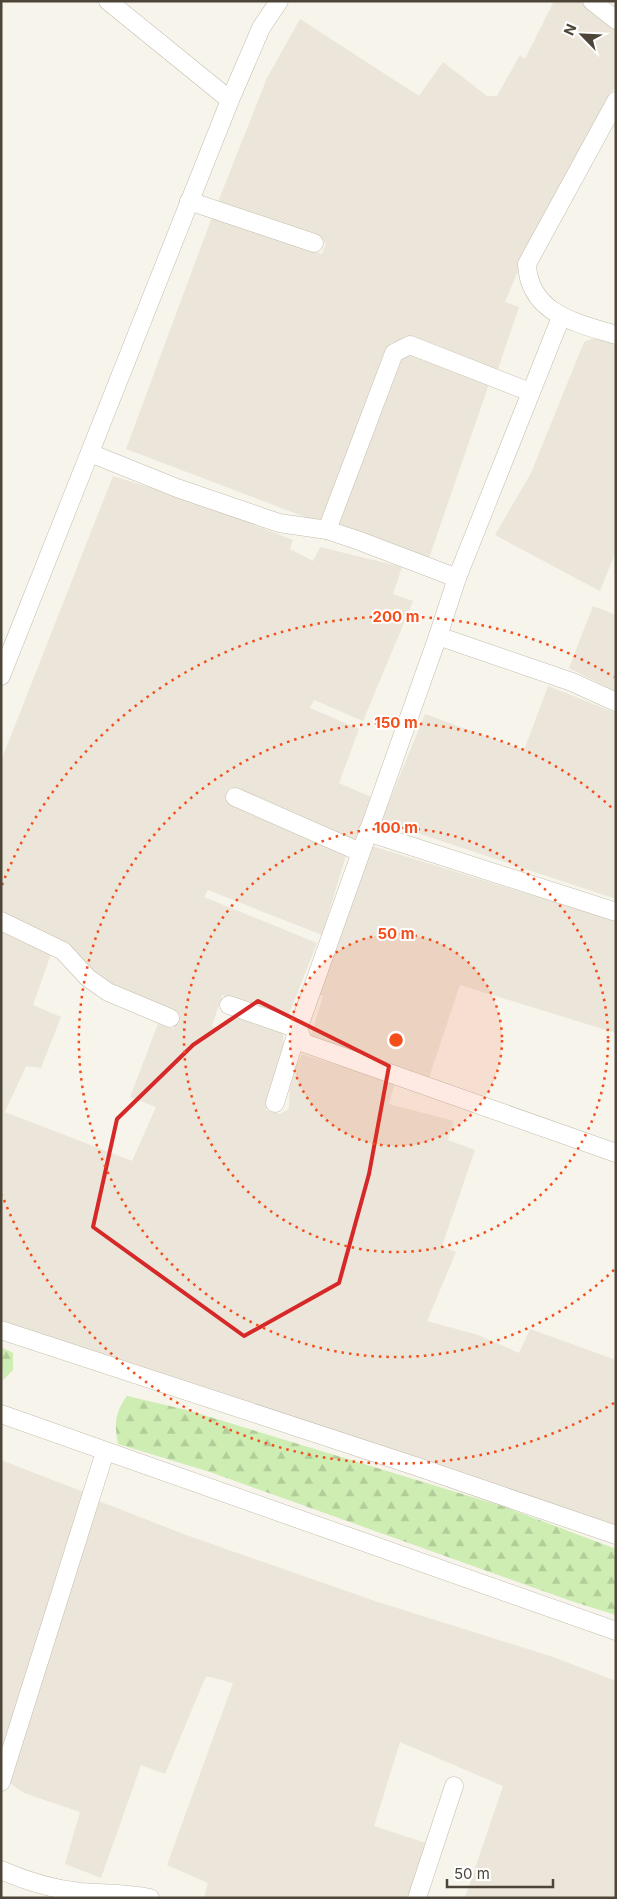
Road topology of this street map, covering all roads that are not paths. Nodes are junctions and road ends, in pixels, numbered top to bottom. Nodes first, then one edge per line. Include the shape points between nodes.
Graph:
1 (108, 1) edge
2 (278, 1) edge
3 (592, 1) edge
4 (616, 20) edge
5 (230, 100) junction
6 (616, 102) edge
7 (190, 201) junction
8 (314, 243) dead end
9 (561, 317) junction
10 (616, 334) edge
11 (530, 392) junction
12 (90, 453) junction
13 (327, 530) junction
14 (457, 578) junction
15 (438, 636) junction
16 (1, 676) edge
17 (616, 702) edge
18 (235, 797) dead end
19 (367, 832) junction
20 (360, 852) junction
21 (616, 912) edge
22 (1, 921) edge
23 (228, 1005) dead end
24 (170, 1018) dead end
25 (298, 1029) junction
26 (275, 1103) dead end
27 (616, 1152) edge
28 (1, 1330) edge
29 (1, 1414) edge
30 (104, 1452) junction
31 (616, 1535) edge
32 (616, 1631) edge
33 (1, 1782) edge
34 (454, 1786) dead end
35 (1, 1870) edge
36 (150, 1898) edge
37 (417, 1898) edge

1 - 5 street
2 - 5 street via 261,28
3 - 4 street
5 - 7 street
6 - 9 street via 527,264 528,278 540,300
7 - 8 street
7 - 12 street
9 - 10 street
9 - 11 street
11 - 13 street via 410,346 394,353
11 - 14 street
12 - 13 street via 177,488 279,523
12 - 16 street
13 - 14 street
14 - 15 street
15 - 17 street via 572,682
15 - 19 street
18 - 20 street
19 - 20 street
19 - 21 street
20 - 25 street
22 - 24 street via 63,951 88,978 108,992
23 - 25 street
25 - 26 street
25 - 27 street via 304,1043
28 - 31 street
29 - 30 street
30 - 32 street
30 - 33 street
34 - 37 street
35 - 36 street via 30,1882 78,1892

